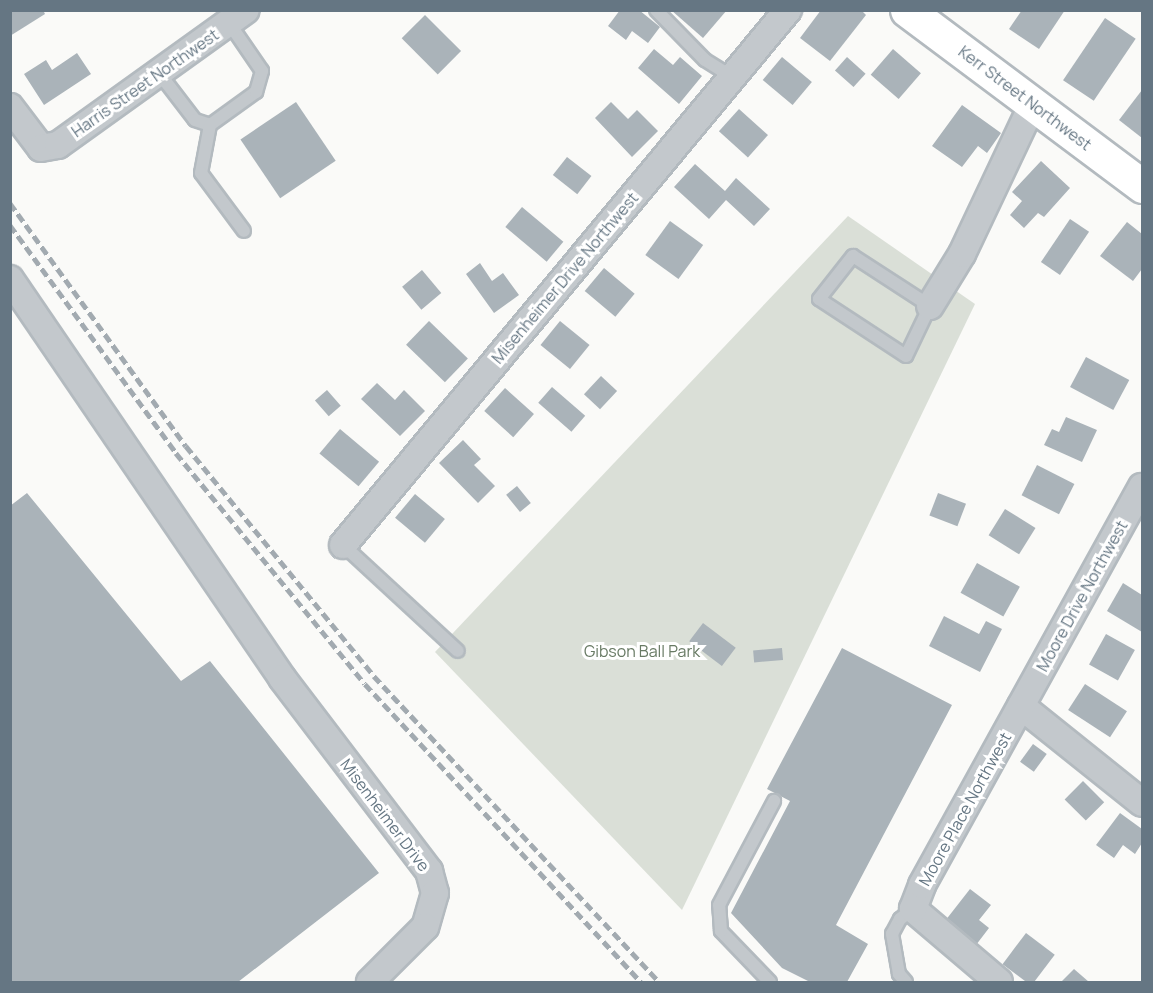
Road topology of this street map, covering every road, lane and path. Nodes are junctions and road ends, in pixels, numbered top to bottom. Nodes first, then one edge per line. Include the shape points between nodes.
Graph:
1 (656, 10) edge
2 (788, 10) edge
3 (907, 10) edge
4 (238, 17) edge
5 (159, 73) junction
6 (732, 77) junction
7 (1033, 104) junction
8 (10, 108) edge
9 (210, 125) junction
10 (1143, 186) edge
11 (244, 231) dead end
12 (10, 279) edge
13 (930, 306) junction
14 (1143, 487) edge
15 (343, 545) joint
16 (458, 651) dead end
17 (1021, 706) junction
18 (774, 801) dead end
19 (1143, 803) edge
20 (914, 909) junction
21 (370, 982) edge
22 (770, 982) edge
23 (906, 982) edge
24 (999, 982) edge

1 - 6 lane via 705,60
2 - 6 street, Misenheimer Drive Northwest
3 - 7 street, Kerr Street Northwest
4 - 5 street, Harris Street Northwest
4 - 9 lane via 262,71 256,92
5 - 8 street, Harris Street Northwest via 57,145 41,148
5 - 9 lane via 195,120
6 - 15 street, Misenheimer Drive Northwest
7 - 10 street, Kerr Street Northwest
7 - 13 street via 962,254
9 - 11 lane via 201,173
12 - 21 street, Misenheimer Drive via 282,678 429,871 435,893 425,927
13 - 13 lane via 853,256 819,300 906,356
14 - 17 street, Moore Drive Northwest
15 - 16 lane
17 - 19 street
17 - 20 street, Moore Place Northwest via 922,885
18 - 22 lane via 718,905 721,932
20 - 23 lane via 900,919 892,934 899,974
20 - 24 street

